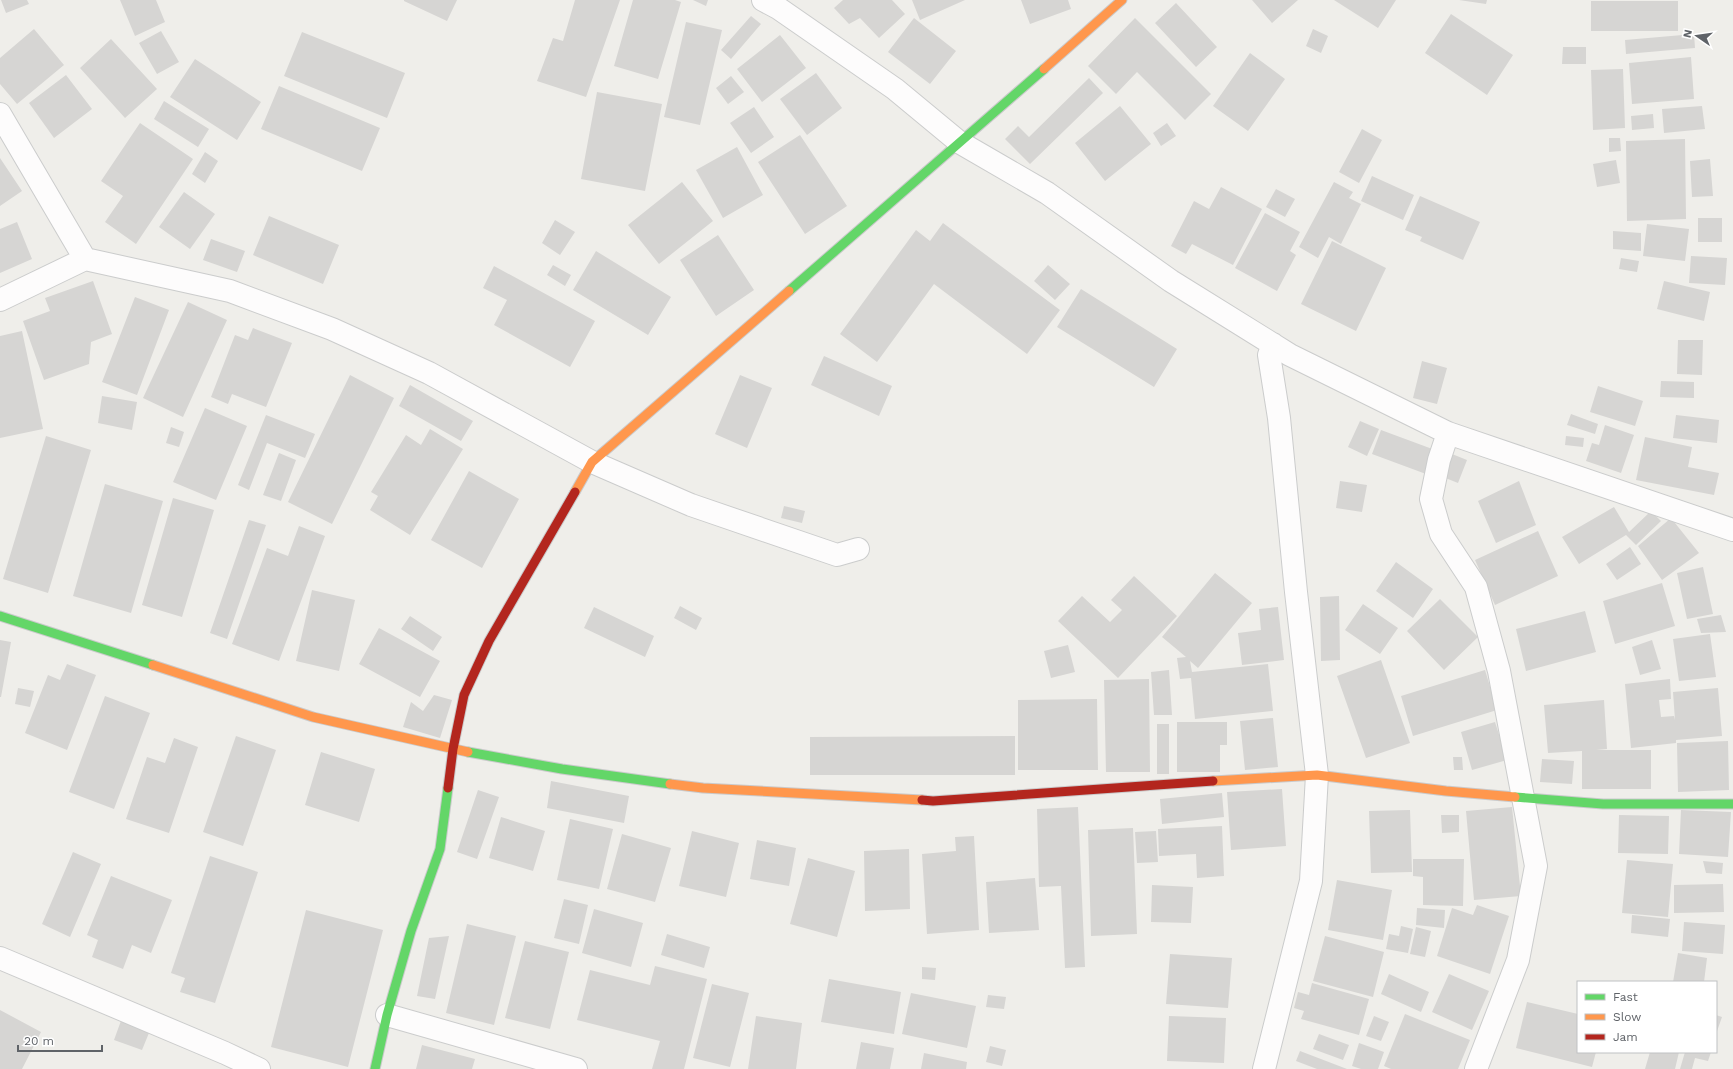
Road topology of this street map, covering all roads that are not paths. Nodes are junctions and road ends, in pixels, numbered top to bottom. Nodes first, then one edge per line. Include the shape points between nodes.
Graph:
1 (763, 0) edge
2 (1122, 0) edge
3 (0, 114) edge
4 (959, 142) junction
5 (85, 259) junction
6 (0, 300) edge
7 (1273, 344) junction
8 (1448, 433) junction
9 (592, 462) junction
10 (1733, 530) edge
11 (858, 549) dead end
12 (0, 616) edge
13 (453, 750) junction
14 (1317, 775) junction
15 (1523, 797) junction
16 (1733, 804) edge
17 (0, 958) edge
18 (387, 1016) junction
19 (259, 1069) edge
20 (375, 1069) edge
21 (576, 1069) edge
22 (1264, 1069) edge
23 (1476, 1069) edge

1 - 4 street via 895,89
2 - 4 street
3 - 5 street
4 - 7 street via 1047,193 1171,281
4 - 9 street
5 - 6 street
5 - 9 street via 230,291 332,329 429,373
7 - 8 street via 1290,355
7 - 14 street via 1269,355 1279,418
8 - 10 street
8 - 15 street via 1431,499 1441,534 1476,587 1500,671
9 - 11 street via 692,505 837,555
9 - 13 street via 489,641 464,695
12 - 13 street via 313,717
13 - 14 street via 562,769 703,788 933,801
13 - 18 street via 440,849 411,931
14 - 15 street via 1446,791
14 - 22 street via 1311,881
15 - 16 street via 1603,804
15 - 23 street via 1536,866 1518,960
17 - 19 street
18 - 20 street
18 - 21 street

